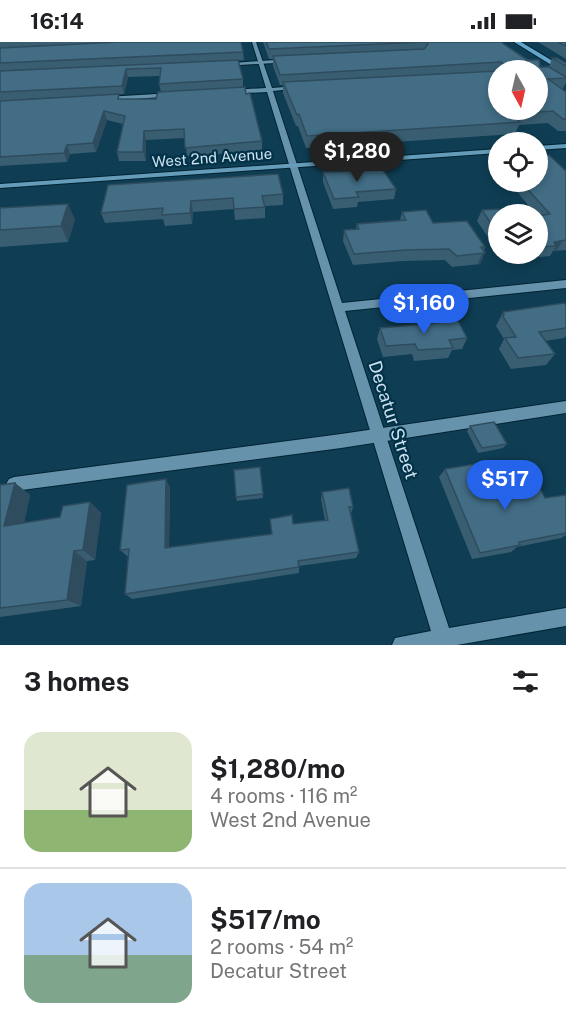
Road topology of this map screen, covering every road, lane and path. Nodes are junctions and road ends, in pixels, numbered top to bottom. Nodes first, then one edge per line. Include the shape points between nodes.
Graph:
1 (254, 42) edge
2 (517, 42) edge
3 (294, 61) edge
4 (260, 63) junction
5 (212, 65) edge
6 (566, 72) edge
7 (304, 87) edge
8 (268, 89) junction
9 (221, 92) edge
10 (186, 94) edge
11 (93, 99) edge
12 (566, 146) edge
13 (548, 147) edge
14 (488, 152) edge
15 (292, 166) junction
16 (0, 186) edge
17 (566, 284) edge
18 (337, 308) junction
19 (566, 407) edge
20 (378, 436) junction
21 (14, 483) edge
22 (566, 617) edge
23 (443, 638) junction
24 (402, 645) edge

1 - 4 street, Decatur Street
2 - 6 main road
3 - 4 street
4 - 5 street
4 - 8 street, Decatur Street
7 - 8 street
8 - 9 street
8 - 15 street, Decatur Street
10 - 11 street
12 - 13 street
14 - 15 street, West 2nd Avenue
15 - 16 street, West 2nd Avenue
15 - 18 street, Decatur Street
17 - 18 street
18 - 20 street, Decatur Street
19 - 20 street
20 - 21 street
20 - 23 street, Decatur Street
22 - 23 street
23 - 24 street

